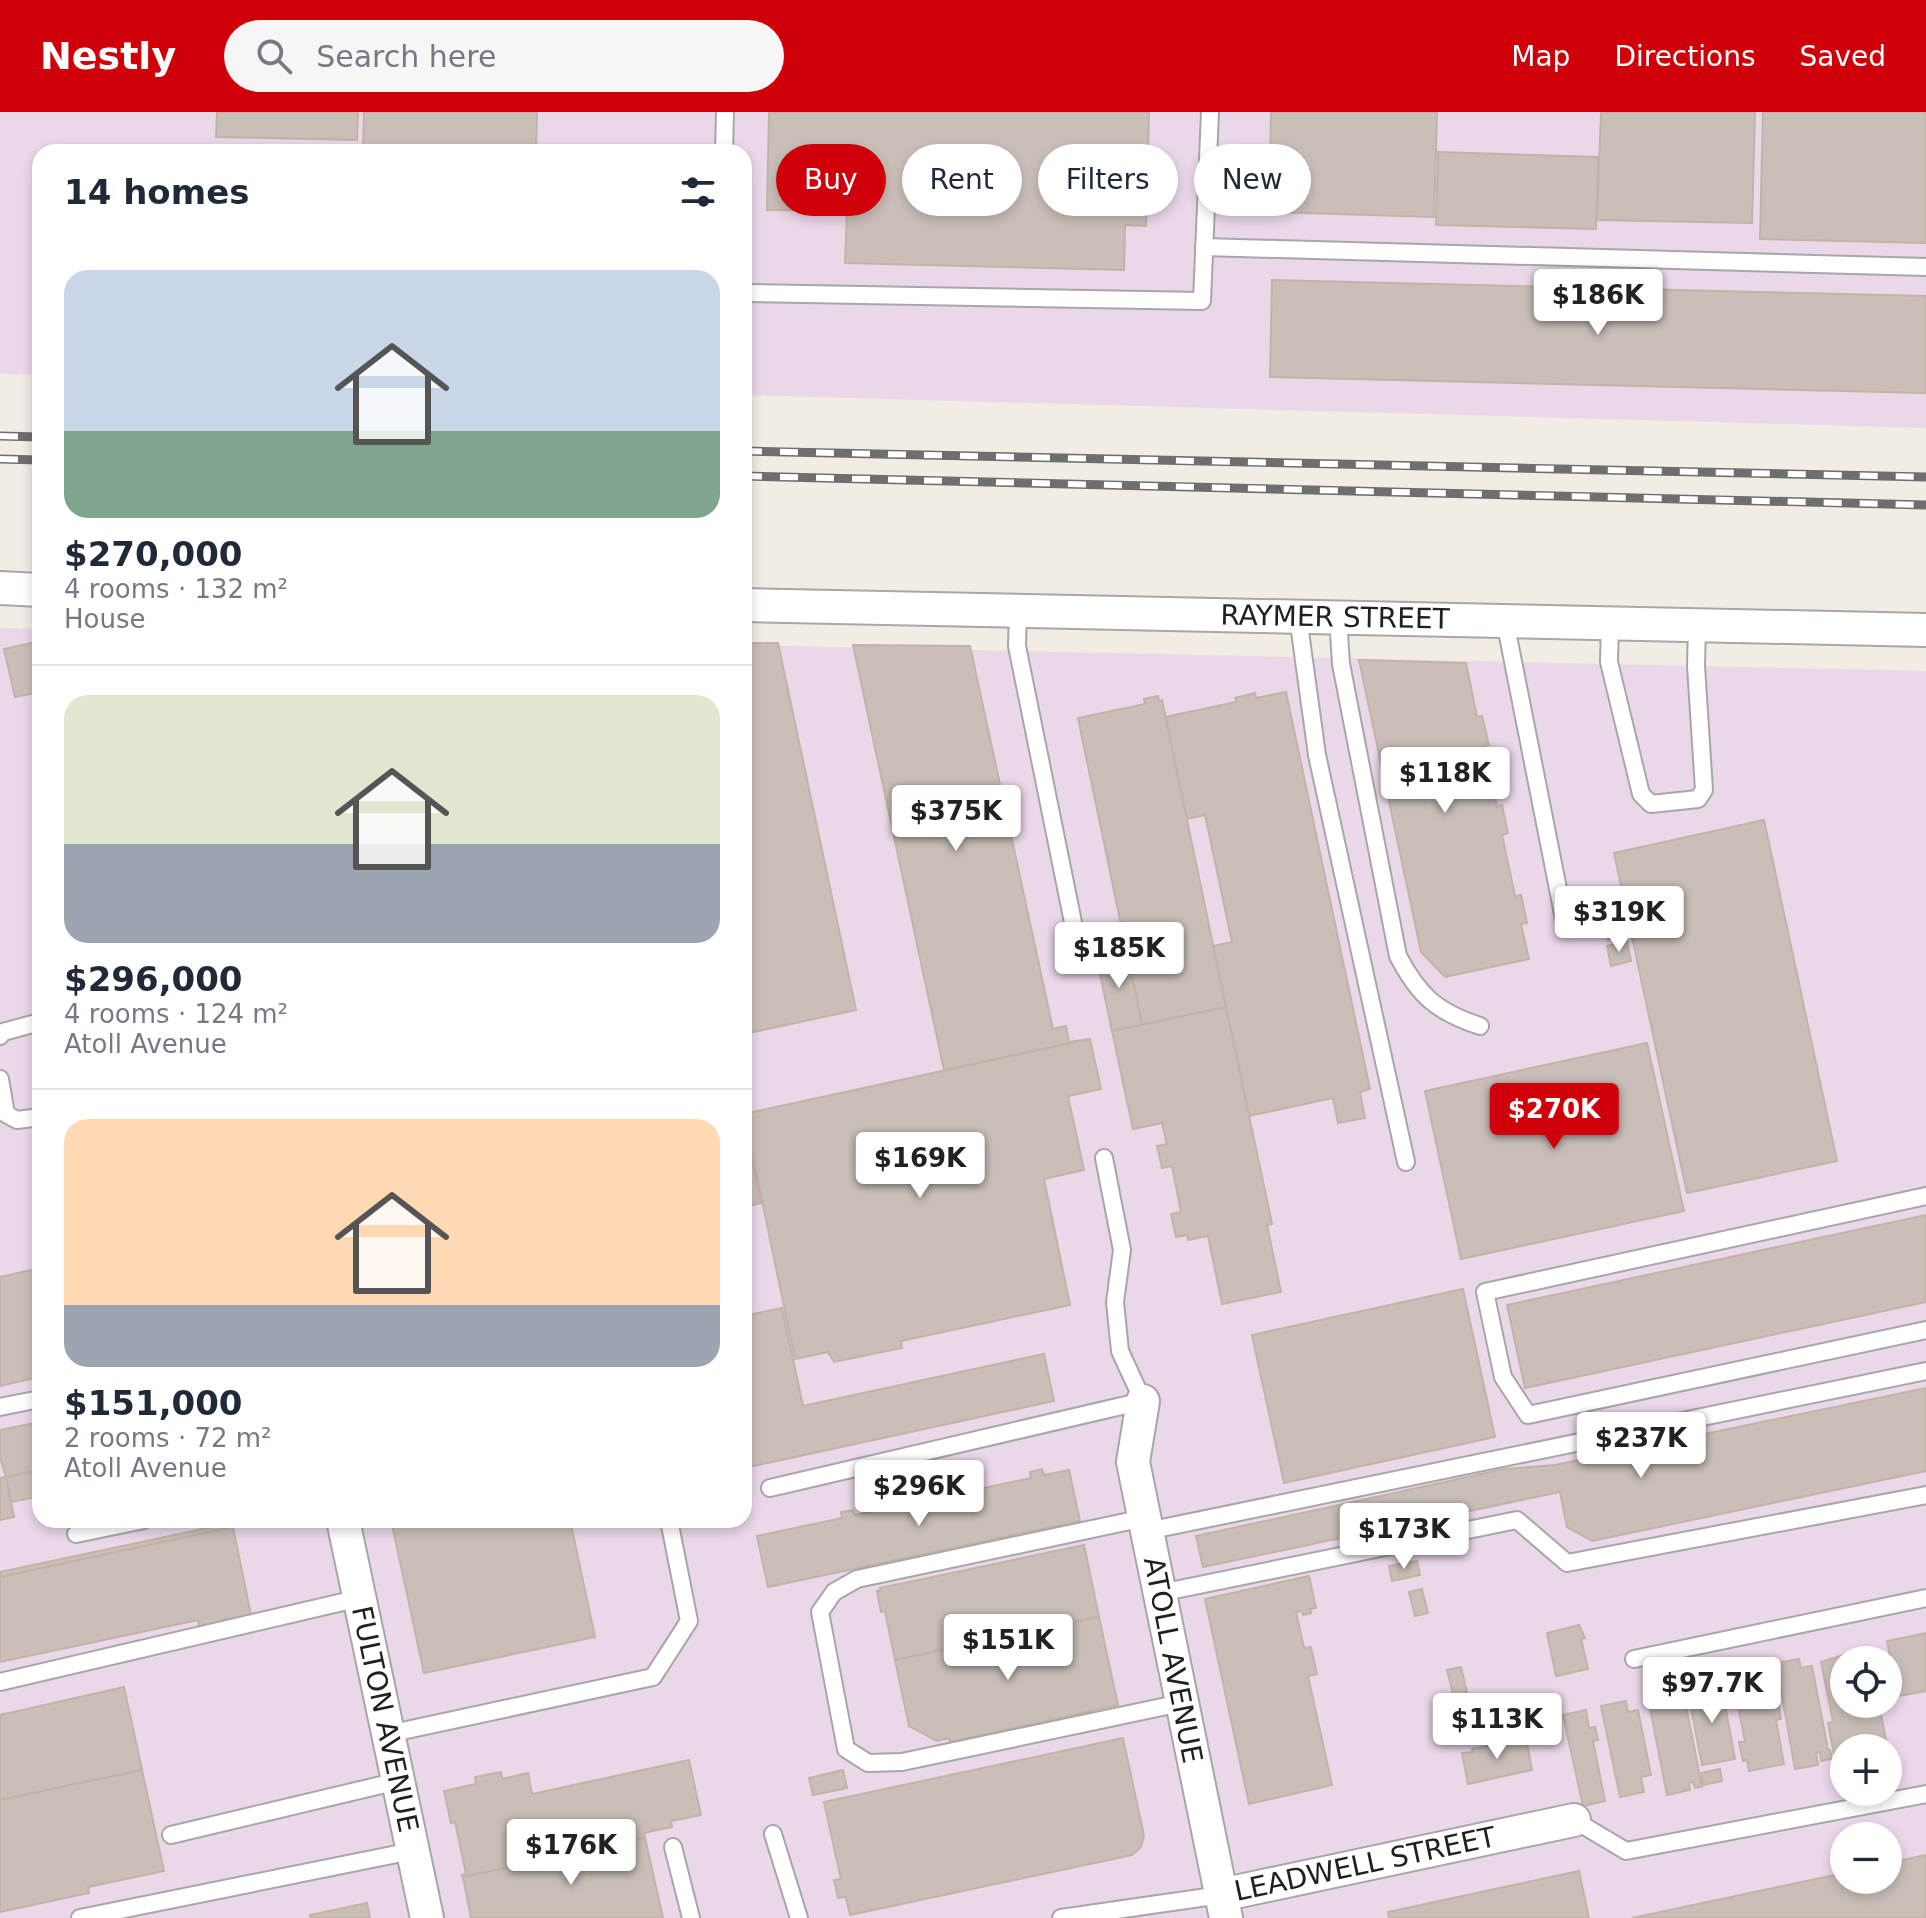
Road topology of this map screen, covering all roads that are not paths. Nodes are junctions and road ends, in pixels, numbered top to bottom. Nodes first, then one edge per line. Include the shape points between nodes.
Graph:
1 (725, 112) edge
2 (1210, 112) edge
3 (724, 144) edge
4 (1204, 247) junction
5 (1926, 267) edge
6 (752, 293) edge
7 (0, 588) edge
8 (32, 590) edge
9 (752, 605) edge
10 (1018, 611) junction
11 (1298, 617) junction
12 (1338, 617) junction
13 (1505, 621) junction
14 (1610, 623) junction
15 (1697, 625) junction
16 (1926, 630) edge
17 (1564, 919) dead end
18 (1076, 937) dead end
19 (32, 1025) edge
20 (1480, 1026) dead end
21 (2, 1034) edge
22 (0, 1079) edge
23 (32, 1118) edge
24 (1104, 1158) dead end
25 (1406, 1162) dead end
26 (1926, 1196) edge
27 (1926, 1330) edge
28 (1926, 1371) edge
29 (32, 1401) edge
30 (1143, 1401) junction
31 (0, 1407) edge
32 (770, 1488) dead end
33 (1926, 1495) edge
34 (1146, 1524) junction
35 (105, 1528) edge
36 (345, 1528) edge
37 (671, 1528) edge
38 (76, 1534) dead end
39 (1160, 1593) junction
40 (360, 1598) junction
41 (1926, 1598) edge
42 (1634, 1659) dead end
43 (0, 1682) edge
44 (1181, 1703) junction
45 (388, 1734) junction
46 (398, 1781) junction
47 (1926, 1794) edge
48 (1574, 1820) joint
49 (773, 1834) dead end
50 (171, 1835) dead end
51 (673, 1847) dead end
52 (412, 1851) junction
53 (1223, 1906) edge
54 (80, 1918) edge
55 (427, 1918) edge
56 (691, 1918) edge
57 (799, 1918) edge
58 (1061, 1918) edge

1 - 3 lane
2 - 4 lane
4 - 5 lane
4 - 6 lane via 1202,301
7 - 8 street
9 - 10 street, RAYMER STREET
10 - 11 street, RAYMER STREET
10 - 18 lane via 1017,646
11 - 12 street, RAYMER STREET
11 - 25 lane via 1317,755
12 - 13 street, RAYMER STREET
12 - 20 lane via 1347,697 1398,956 1428,1000 1455,1018
13 - 14 street, RAYMER STREET
13 - 17 lane
14 - 15 street, RAYMER STREET
14 - 15 lane via 1609,662 1641,794 1660,805 1698,799 1704,790
15 - 16 street, RAYMER STREET
19 - 21 lane
22 - 23 lane via 6,1114 17,1120
24 - 30 lane via 1122,1250 1115,1302 1120,1351
26 - 27 lane via 1485,1292 1503,1377 1528,1415
28 - 34 lane
29 - 31 lane
30 - 32 lane
30 - 34 street, ATOLL AVENUE via 1133,1462
33 - 39 lane via 1567,1563 1517,1520
34 - 39 street, ATOLL AVENUE
34 - 44 lane via 857,1579 834,1592 820,1612 846,1749 868,1763 902,1762
35 - 38 lane
36 - 40 street, FULTON AVENUE
37 - 45 lane via 689,1621 653,1677
39 - 44 street, ATOLL AVENUE
40 - 43 lane
40 - 45 street, FULTON AVENUE
41 - 42 lane
44 - 53 street, ATOLL AVENUE
45 - 46 street, FULTON AVENUE
46 - 50 lane
46 - 52 street, FULTON AVENUE
47 - 48 lane via 1626,1851
48 - 53 street, LEADWELL STREET
49 - 57 lane
51 - 56 lane
52 - 54 lane
52 - 55 street, FULTON AVENUE
53 - 58 lane, LEADWELL STREET

